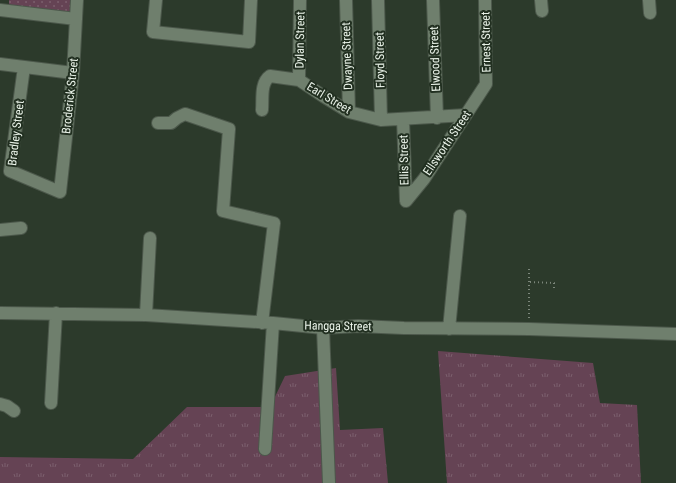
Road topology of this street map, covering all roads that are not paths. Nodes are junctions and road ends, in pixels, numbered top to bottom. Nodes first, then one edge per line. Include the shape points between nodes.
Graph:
1 (77, 0) edge
2 (156, 0) edge
3 (251, 0) edge
4 (300, 0) edge
5 (346, 0) edge
6 (378, 0) edge
7 (433, 0) edge
8 (485, 0) edge
9 (649, 0) edge
10 (3, 6) edge
11 (650, 13) dead end
12 (76, 19) junction
13 (0, 64) edge
14 (24, 67) junction
15 (73, 73) junction
16 (299, 80) junction
17 (486, 84) joint
18 (262, 110) dead end
19 (349, 112) junction
20 (466, 116) junction
21 (437, 118) junction
22 (403, 119) junction
23 (381, 120) junction
24 (158, 122) dead end
25 (60, 192) joint
26 (406, 201) joint
27 (460, 216) dead end
28 (21, 228) dead end
29 (0, 230) edge
30 (150, 238) dead end
31 (0, 313) edge
32 (56, 313) junction
33 (146, 315) junction
34 (267, 323) junction
35 (323, 328) junction
36 (449, 329) junction
37 (676, 334) edge
38 (51, 403) dead end
39 (0, 404) edge
40 (14, 411) dead end
41 (265, 449) dead end
42 (329, 483) edge

1 - 12 street, Broderick Street
2 - 3 street via 153,32 249,42
4 - 16 street, Dylan Street
5 - 19 street, Dwayne Street
6 - 23 street, Floyd Street
7 - 21 street, Elwood Street
8 - 17 street, Ernest Street
9 - 11 street
10 - 12 street
12 - 15 street, Broderick Street
13 - 14 street
14 - 15 street
14 - 25 street, Bradley Street via 10,170
15 - 25 street, Broderick Street
16 - 18 street, Earl Street via 270,76 266,79
16 - 19 street, Earl Street
17 - 20 street, Ellsworth Street
19 - 23 street, Earl Street
20 - 21 street, Earl Street
20 - 26 street, Ellsworth Street via 424,179
21 - 22 street, Earl Street
22 - 23 street, Earl Street
22 - 26 street, Ellis Street
24 - 34 street via 171,123 185,114 229,129 223,211 274,223
27 - 36 street
28 - 29 street
30 - 33 street
31 - 32 street, Hangga Street
32 - 33 street, Hangga Street
32 - 38 street
33 - 34 street, Hangga Street
34 - 35 street, Hangga Street
34 - 41 street
35 - 36 street, Hangga Street via 358,326
35 - 42 street
36 - 37 street, Hangga Street
39 - 40 street

